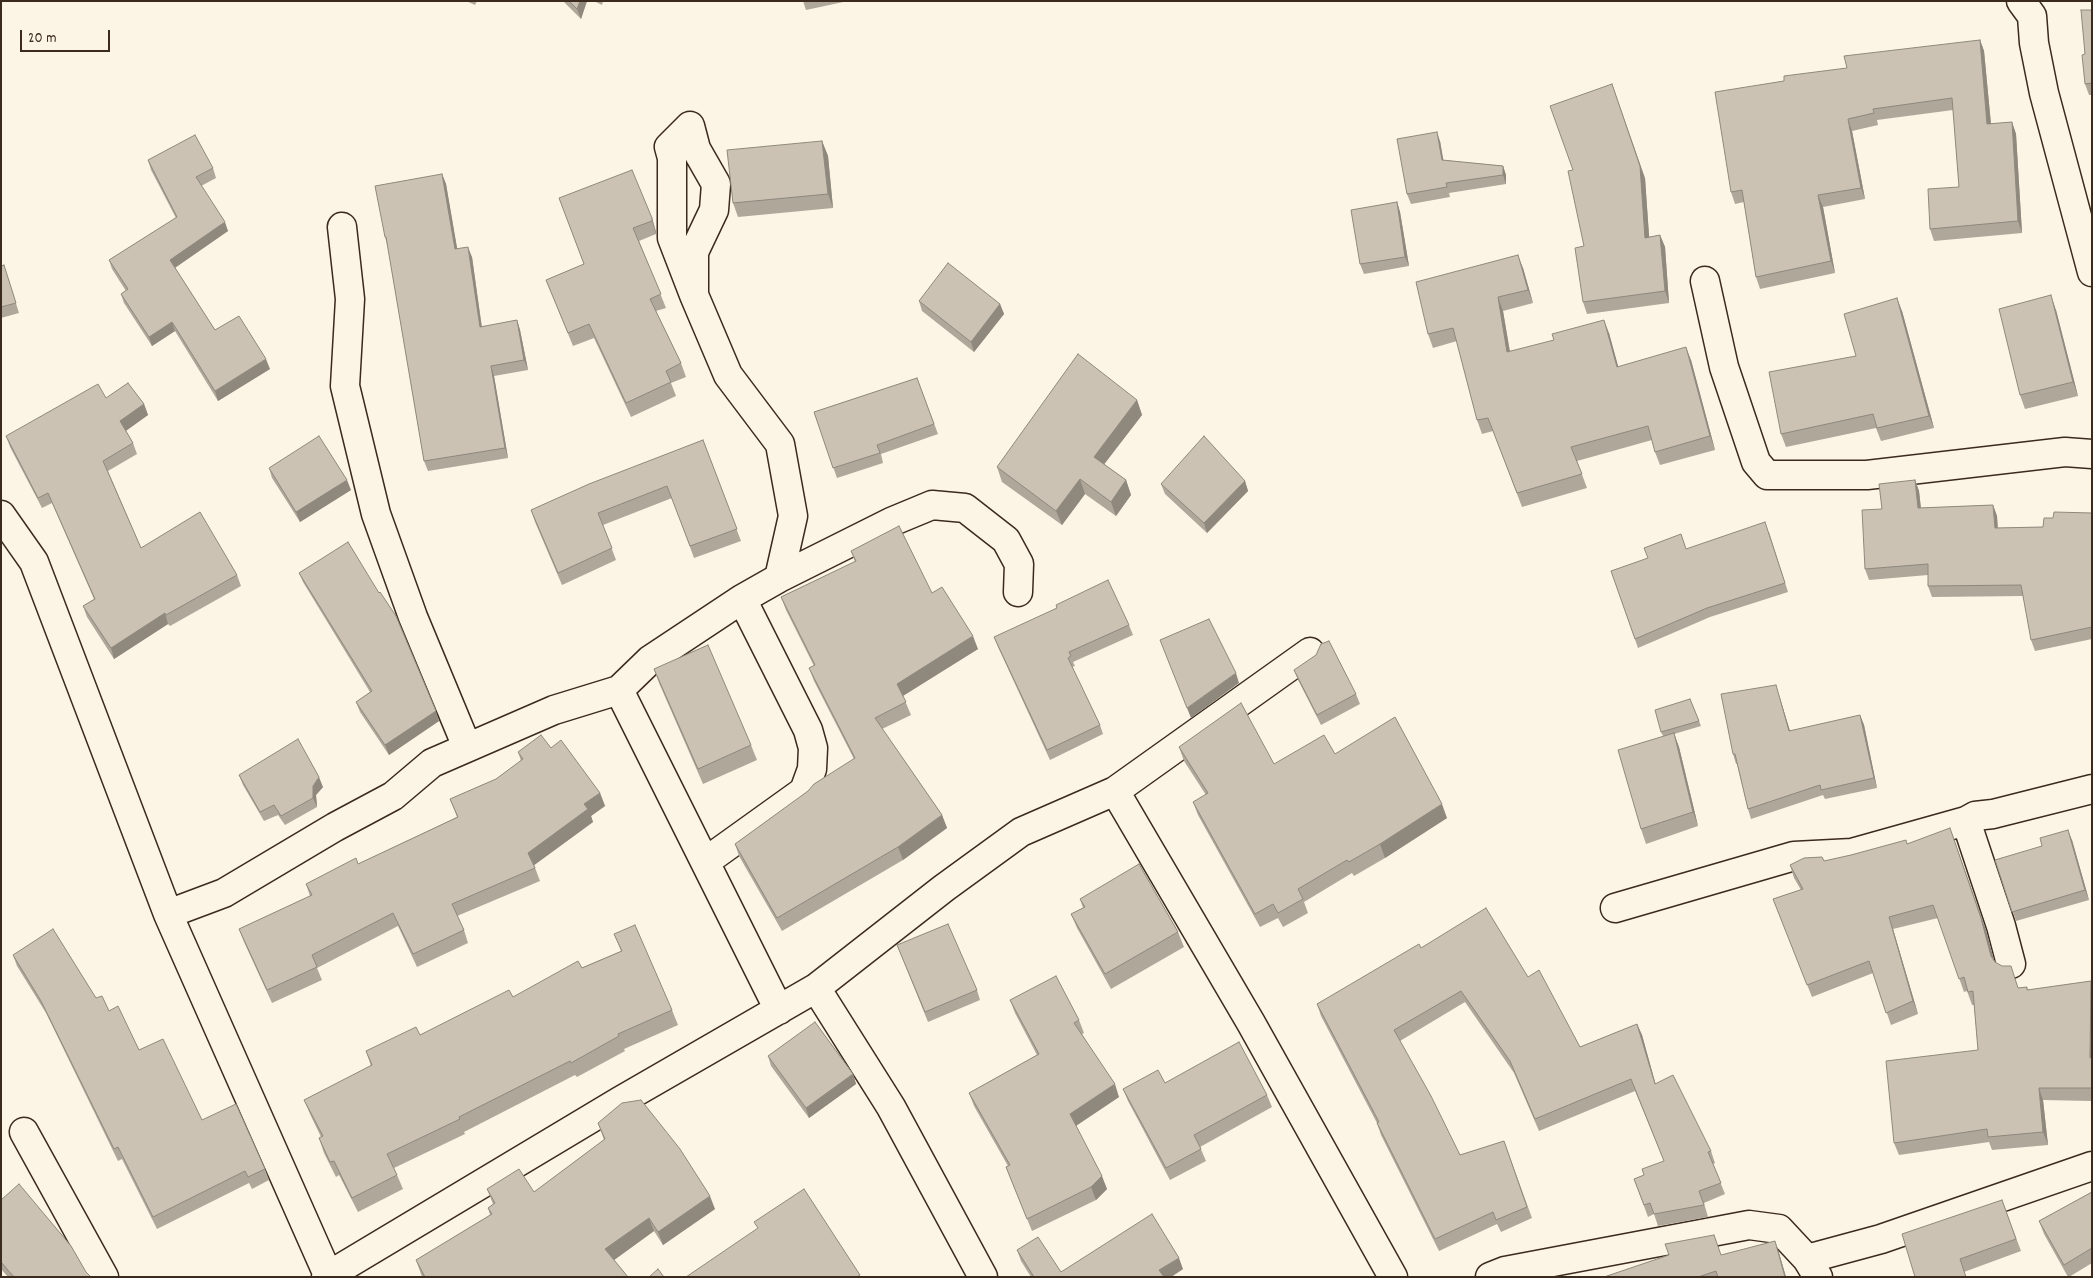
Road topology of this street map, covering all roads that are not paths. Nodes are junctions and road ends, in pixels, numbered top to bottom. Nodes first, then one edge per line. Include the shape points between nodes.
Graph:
1 (2021, 1) edge
2 (342, 228) dead end
3 (2092, 272) edge
4 (1705, 281) dead end
5 (694, 295) junction
6 (2092, 454) edge
7 (1, 515) edge
8 (779, 578) junction
9 (1018, 592) dead end
10 (742, 599) junction
11 (1310, 652) dead end
12 (618, 690) junction
13 (467, 746) junction
14 (2092, 789) edge
15 (1115, 791) junction
16 (1966, 821) junction
17 (705, 862) junction
18 (1615, 908) dead end
19 (168, 914) junction
20 (2011, 964) edge
21 (816, 988) junction
22 (779, 1010) junction
23 (24, 1132) dead end
24 (2092, 1166) edge
25 (1812, 1268) edge
26 (327, 1276) edge
27 (104, 1277) edge
28 (983, 1277) edge
29 (1393, 1277) edge
30 (1490, 1277) edge

1 - 3 street via 2032,16 2044,93
2 - 13 street via 350,299 345,386 374,505 413,617
4 - 6 street via 1724,367 1756,462 1767,475 1867,476 2065,452
5 - 5 street via 694,252 714,210 716,184 696,149 690,126 669,147 672,158 672,238
5 - 8 street via 728,375 780,444 793,516
7 - 19 street via 34,562
8 - 9 street via 932,505 965,508 1006,540 1019,564
8 - 10 street
10 - 12 street via 650,660
10 - 17 street via 808,730 813,748 812,769 804,791
11 - 15 street
12 - 13 street via 554,710
12 - 17 street
13 - 19 street via 432,763 393,796 224,893
14 - 16 street via 1975,816
15 - 21 street via 1021,832
15 - 29 street via 1251,1023
16 - 18 street via 1852,853 1794,856
16 - 20 street
17 - 22 street
19 - 26 street
21 - 22 street
21 - 28 street via 890,1107
22 - 26 street
23 - 27 street
24 - 25 street via 1882,1239
25 - 30 street via 1779,1229 1749,1225 1505,1271

